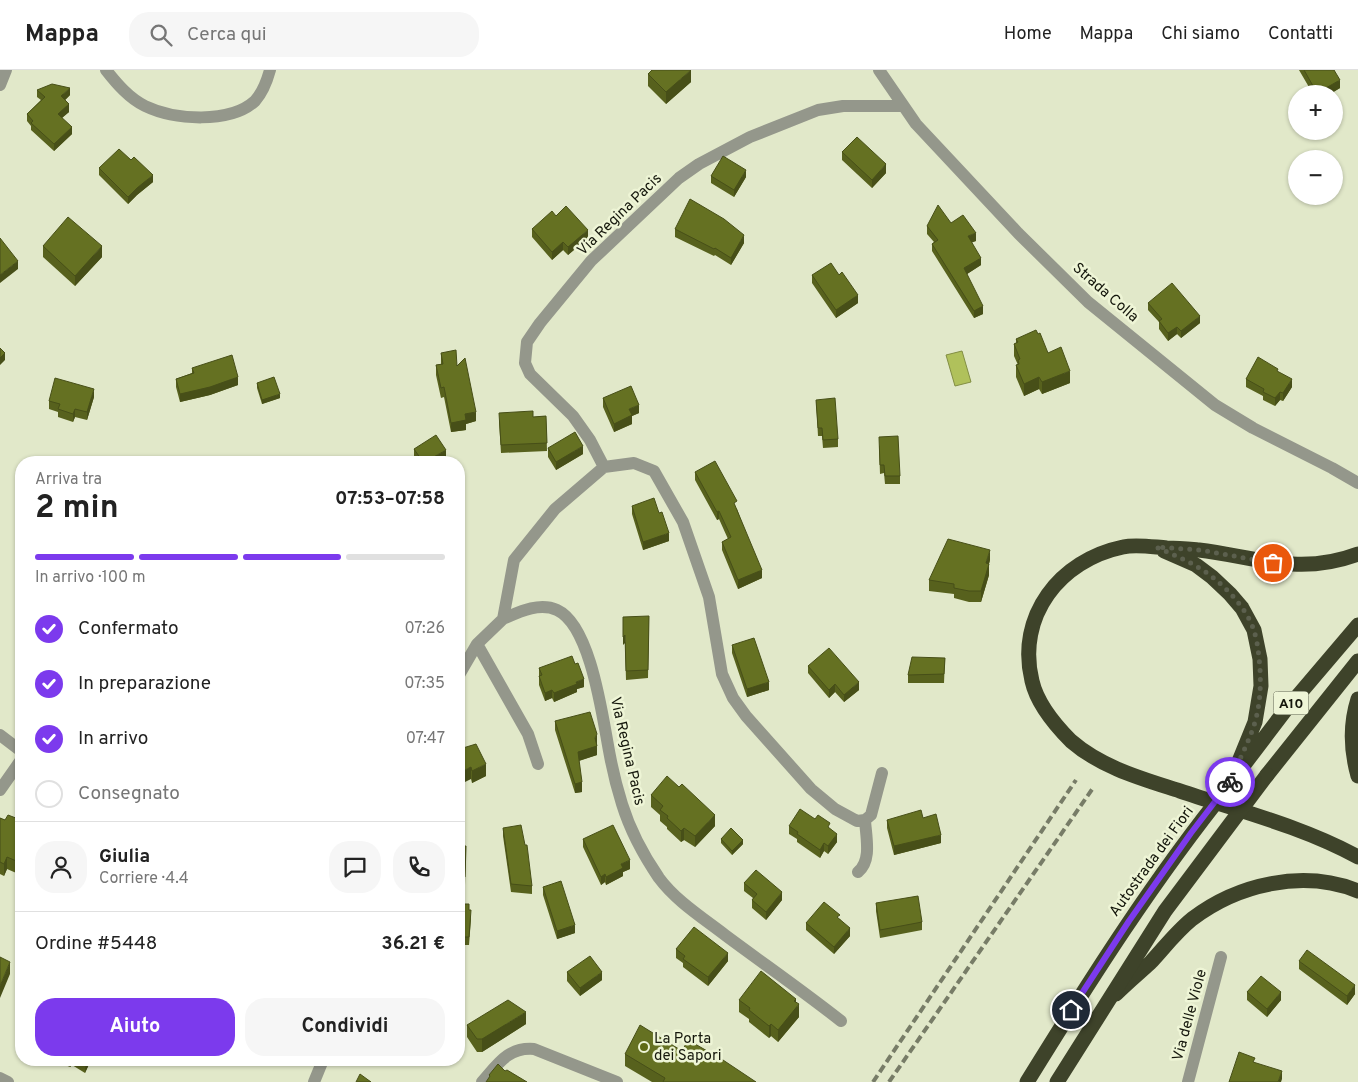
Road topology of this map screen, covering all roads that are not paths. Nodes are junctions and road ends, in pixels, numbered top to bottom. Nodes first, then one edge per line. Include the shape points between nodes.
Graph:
1 (6, 70) edge
2 (106, 70) edge
3 (270, 70) edge
4 (879, 70) edge
5 (0, 85) edge
6 (903, 106) junction
7 (604, 467) junction
8 (1358, 483) edge
9 (1156, 547) junction
10 (1358, 554) edge
11 (503, 619) junction
12 (1358, 625) edge
13 (478, 644) junction
14 (1358, 661) edge
15 (465, 665) edge
16 (1358, 699) edge
17 (0, 736) edge
18 (15, 746) edge
19 (538, 764) dead end
20 (15, 769) edge
21 (882, 773) dead end
22 (1358, 776) edge
23 (1228, 786) junction
24 (0, 790) edge
25 (865, 820) junction
26 (1358, 857) edge
27 (858, 872) dead end
28 (1358, 890) edge
29 (1220, 957) dead end
30 (1107, 1001) junction
31 (841, 1021) dead end
32 (321, 1066) edge
33 (0, 1078) edge
34 (8, 1082) edge
35 (314, 1082) edge
36 (482, 1082) edge
37 (617, 1082) edge
38 (1027, 1082) edge
39 (1057, 1082) edge
40 (1188, 1082) edge

1 - 5 street
2 - 3 street via 122,90 145,106 176,116 205,118 238,111 255,101
4 - 6 street, Strada Colla
6 - 7 street, Via Regina Pacis via 843,106 818,110 750,137 699,164 679,178 586,268 540,323 527,342 525,363 530,374 573,416
6 - 8 street, Strada Colla via 1018,233 1095,308 1215,405
7 - 11 street via 555,509 514,560
7 - 25 street via 634,462 654,471 683,522 709,597 722,674 733,698 811,789 835,809 857,821
9 - 10 highway via 1200,550 1288,564 1320,564
9 - 23 highway via 1196,565 1212,577 1242,608 1254,630 1261,686 1257,713
9 - 26 highway via 1125,546 1104,551 1080,563 1059,580 1041,604 1030,631 1029,657 1032,682 1054,722 1072,742 1099,760 1135,777 1288,826
11 - 13 street, Via Regina Pacis
11 - 31 street, Via Regina Pacis via 522,610 546,607 564,615 578,635 590,664 628,821 660,880 706,920
12 - 23 highway, Autostrada dei Fiori / A10 via 1284,712
13 - 15 street, Via Regina Pacis
13 - 19 street via 528,734
14 - 30 highway, A10, bridge via 1165,910
16 - 22 highway via 1352,729
17 - 18 street
20 - 24 street
21 - 25 street via 871,815
23 - 38 highway, Autostrada dei Fiori / A10, bridge via 1129,921
25 - 27 street via 866,861
28 - 30 highway, bridge via 1334,883 1290,881 1265,884 1241,892 1192,919
29 - 40 street, Via delle Viole
30 - 39 highway, A10, bridge
32 - 35 street
33 - 34 street
36 - 37 street via 502,1059 523,1048 534,1049

